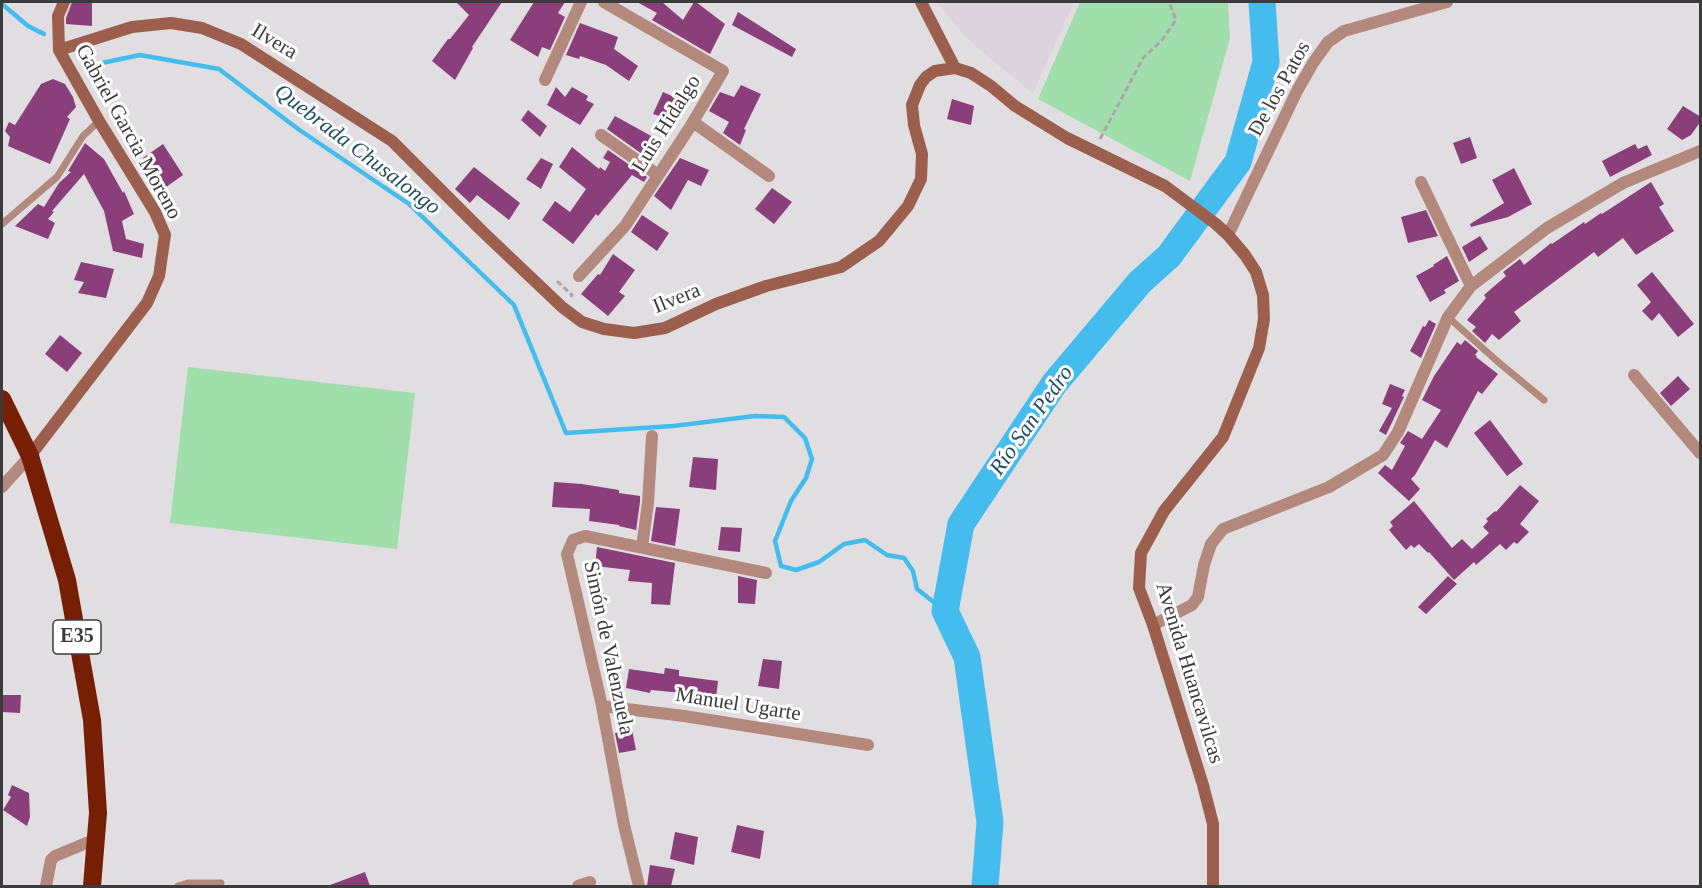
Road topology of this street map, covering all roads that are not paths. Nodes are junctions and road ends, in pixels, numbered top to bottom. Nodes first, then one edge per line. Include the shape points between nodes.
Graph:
1 (64, 2) edge
2 (582, 2) edge
3 (604, 2) edge
4 (921, 2) edge
5 (1447, 2) edge
6 (58, 50) junction
7 (955, 68) junction
8 (545, 80) dead end
9 (99, 121) junction
10 (693, 122) junction
11 (601, 135) dead end
12 (1701, 151) edge
13 (658, 175) junction
14 (768, 176) dead end
15 (1421, 182) dead end
16 (2, 224) edge
17 (1228, 235) junction
18 (579, 276) dead end
19 (1471, 286) junction
20 (1448, 317) junction
21 (1634, 375) dead end
22 (2, 399) edge
23 (1544, 400) dead end
24 (652, 436) dead end
25 (1701, 453) edge
26 (30, 456) junction
27 (2, 487) edge
28 (642, 547) junction
29 (766, 573) dead end
30 (1153, 625) junction
31 (602, 706) junction
32 (868, 745) dead end
33 (96, 839) junction
34 (590, 882) dead end
35 (221, 883) dead end
36 (46, 886) edge
37 (92, 886) edge
38 (178, 886) edge
39 (578, 886) edge
40 (639, 886) edge
41 (1213, 886) edge

1 - 6 street, Gabriel Garcia Moreno via 58,16
2 - 8 street
3 - 10 street, Luis Hidalgo via 723,71
4 - 7 street
5 - 17 street, De los Patos via 1344,31 1328,42 1297,91
6 - 7 street, Ilvera via 132,27 171,23 202,27 241,44 392,141 482,231 582,322 634,333 665,328 766,286 842,267 879,240 908,206 921,179 922,154 912,105 920,85 935,71
6 - 9 street, Gabriel Garcia Moreno
7 - 17 street, Avenida Huancavilcas via 971,73 1067,138 1165,186
9 - 16 lane via 83,136 57,177
9 - 26 street, Gabriel Garcia Moreno via 165,234 159,276 147,303
10 - 13 street, Luis Hidalgo
10 - 14 street
11 - 13 street
12 - 19 street via 1623,183 1547,228
13 - 18 street, Luis Hidalgo via 625,226
15 - 19 street
17 - 30 street, Avenida Huancavilcas via 1256,272 1263,295 1259,348 1223,437 1164,511 1141,553 1139,588
19 - 20 street
20 - 23 lane
20 - 30 street via 1398,432 1383,455 1329,487 1223,529 1211,544 1198,597
21 - 25 street
22 - 26 highway, E35
24 - 28 street
26 - 27 street
26 - 33 highway, E35 via 67,580 92,720
28 - 29 street, Simón de Valenzuela
28 - 31 street, Simón de Valenzuela via 585,536 573,540 567,554
30 - 41 street, Avenida Huancavilcas via 1213,824
31 - 32 street, Manuel Ugarte
31 - 40 street, Simón de Valenzuela
33 - 36 street via 55,856
33 - 37 highway, E35
34 - 39 street
35 - 38 lane

